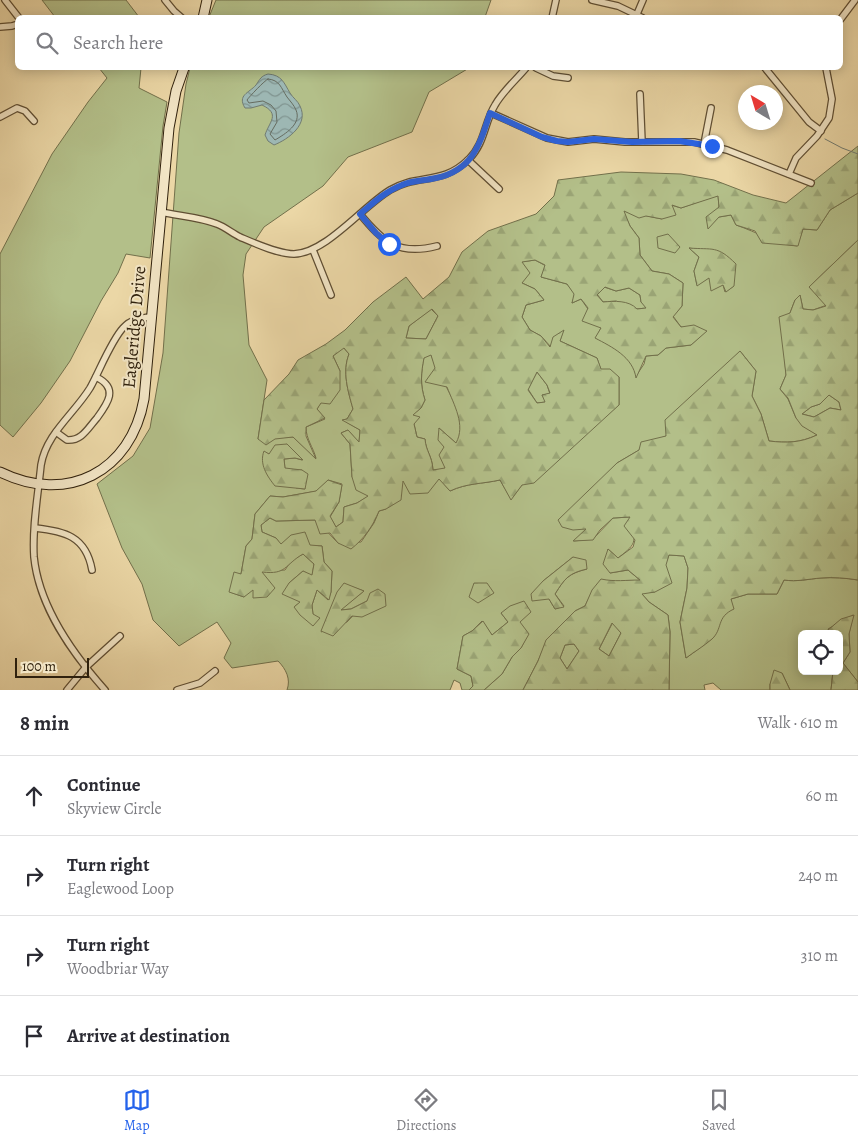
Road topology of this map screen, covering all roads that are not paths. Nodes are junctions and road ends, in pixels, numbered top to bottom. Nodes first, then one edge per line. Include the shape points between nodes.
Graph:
1 (4, 0) edge
2 (165, 0) edge
3 (207, 0) edge
4 (556, 0) edge
5 (592, 0) edge
6 (643, 0) edge
7 (855, 0) edge
8 (636, 14) joint
9 (16, 15) edge
10 (179, 15) edge
11 (204, 15) edge
12 (553, 15) edge
13 (843, 16) edge
14 (15, 25) edge
15 (0, 27) edge
16 (183, 70) edge
17 (524, 70) edge
18 (540, 70) edge
19 (767, 70) edge
20 (826, 70) edge
21 (568, 78) dead end
22 (640, 94) dead end
23 (711, 108) dead end
24 (490, 113) junction
25 (0, 118) edge
26 (34, 121) dead end
27 (821, 131) junction
28 (642, 142) junction
29 (704, 144) junction
30 (468, 160) junction
31 (789, 174) junction
32 (811, 183) dead end
33 (499, 189) dead end
34 (161, 212) junction
35 (360, 214) junction
36 (437, 246) dead end
37 (313, 250) junction
38 (331, 295) dead end
39 (151, 317) junction
40 (96, 377) junction
41 (56, 432) junction
42 (0, 472) edge
43 (39, 486) junction
44 (34, 528) junction
45 (92, 570) dead end
46 (120, 636) dead end
47 (86, 667) junction
48 (215, 671) dead end
49 (67, 690) edge
50 (105, 690) edge
51 (177, 690) edge

1 - 9 street
2 - 10 street
3 - 11 main road
4 - 12 street
5 - 8 street
6 - 8 street
7 - 13 street
14 - 15 street
16 - 34 main road, Eagleridge Drive via 171,112
17 - 24 street via 501,95
18 - 21 street
19 - 27 street via 809,122
20 - 27 street via 832,104 829,118
22 - 28 street
23 - 29 street
24 - 28 street via 557,141
24 - 30 street via 481,142
25 - 26 street via 16,108 25,111
27 - 31 street via 799,153
28 - 29 street
29 - 31 street
30 - 33 street
30 - 35 street via 442,177 396,187
31 - 32 street
34 - 37 street via 216,223 281,252 295,254
34 - 39 main road, Eagleridge Drive
35 - 36 street via 380,237 395,246 419,250
35 - 37 street
37 - 38 street
39 - 40 street via 134,320 123,328
39 - 43 main road, Eagleridge Drive via 142,411 129,441 114,460 89,477 61,485
40 - 41 street
40 - 41 street via 109,390 105,407 78,438 67,440
41 - 43 street via 43,453
42 - 43 main road, Eagleridge Drive
43 - 44 street
44 - 45 street via 60,532 72,538 86,551
44 - 47 street via 35,564 44,599
46 - 47 street
47 - 49 street
47 - 50 street
48 - 51 street via 200,683

